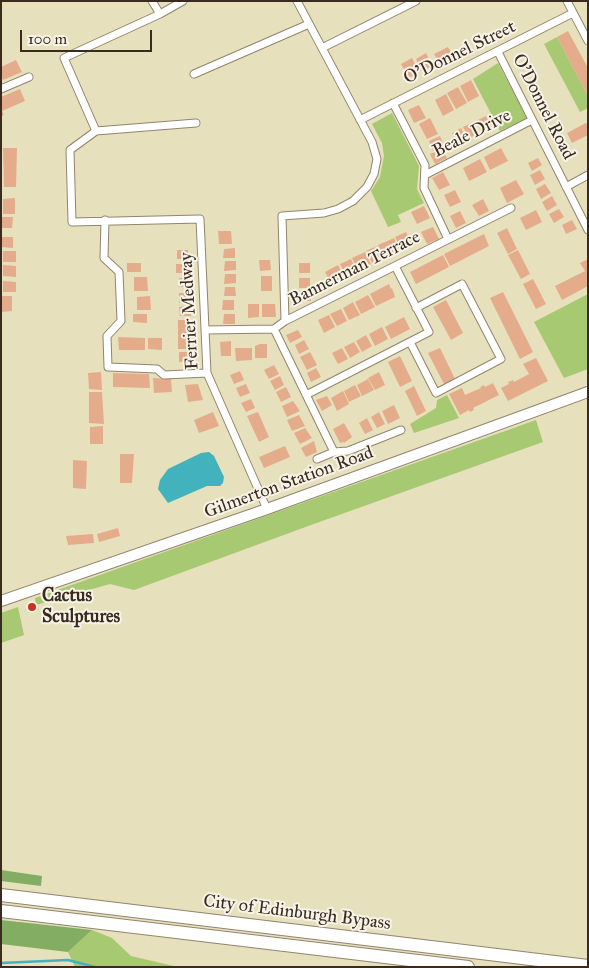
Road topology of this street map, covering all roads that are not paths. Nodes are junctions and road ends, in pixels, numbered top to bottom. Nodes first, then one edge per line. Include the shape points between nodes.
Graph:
1 (152, 1) edge
2 (183, 1) edge
3 (297, 1) edge
4 (416, 1) edge
5 (567, 1) edge
6 (574, 13) junction
7 (160, 14) junction
8 (310, 24) junction
9 (588, 41) edge
10 (322, 48) junction
11 (498, 52) junction
12 (194, 74) dead end
13 (29, 77) dead end
14 (1, 89) edge
15 (393, 103) junction
16 (360, 120) junction
17 (532, 120) junction
18 (196, 123) dead end
19 (96, 131) junction
20 (425, 175) junction
21 (588, 176) edge
22 (566, 187) junction
23 (511, 208) dead end
24 (106, 220) junction
25 (588, 230) edge
26 (448, 239) junction
27 (395, 266) junction
28 (416, 308) junction
29 (286, 321) junction
30 (274, 329) junction
31 (206, 330) junction
32 (410, 342) junction
33 (207, 373) junction
34 (588, 392) edge
35 (306, 395) junction
36 (401, 430) dead end
37 (334, 452) junction
38 (317, 459) dead end
39 (267, 509) junction
40 (1, 601) edge
41 (1, 895) edge
42 (1, 911) edge
43 (588, 966) edge
44 (468, 967) edge

1 - 7 street
2 - 7 street
3 - 8 street
4 - 10 street
5 - 6 street
6 - 9 street
6 - 11 street, O'Donnel Street
7 - 19 street via 64,58
8 - 10 street
8 - 12 street
10 - 16 street
11 - 15 street, O'Donnel Street
11 - 17 street, O'Donnel Road
13 - 14 street
15 - 16 street, O'Donnel Street
15 - 20 street via 425,165
16 - 29 street via 378,159 368,187 338,209 282,216
17 - 20 street, Beale Drive
17 - 22 street, O'Donnel Road
18 - 19 street
19 - 24 street via 70,150 72,222
20 - 26 street via 424,188
21 - 22 street
22 - 25 street, O'Donnel Road
23 - 26 street, Bannerman Terrace
24 - 31 street, Ferrier Medway via 200,219
24 - 33 street via 104,258 119,272 121,321 107,336 108,367 156,369 164,375
26 - 27 street, Bannerman Terrace
27 - 28 street
27 - 29 street, Bannerman Terrace
28 - 32 street via 429,332
28 - 32 street via 462,284 501,359 436,393
29 - 30 street, Bannerman Terrace
30 - 31 street
30 - 35 street
31 - 33 street, Ferrier Medway
32 - 35 street
33 - 39 street, Ferrier Medway
34 - 39 street, Gilmerton Station Road
35 - 37 street
36 - 37 street via 348,451
37 - 38 street
39 - 40 street, Gilmerton Station Road
41 - 43 highway, City of Edinburgh Bypass
42 - 44 highway, City of Edinburgh Bypass

